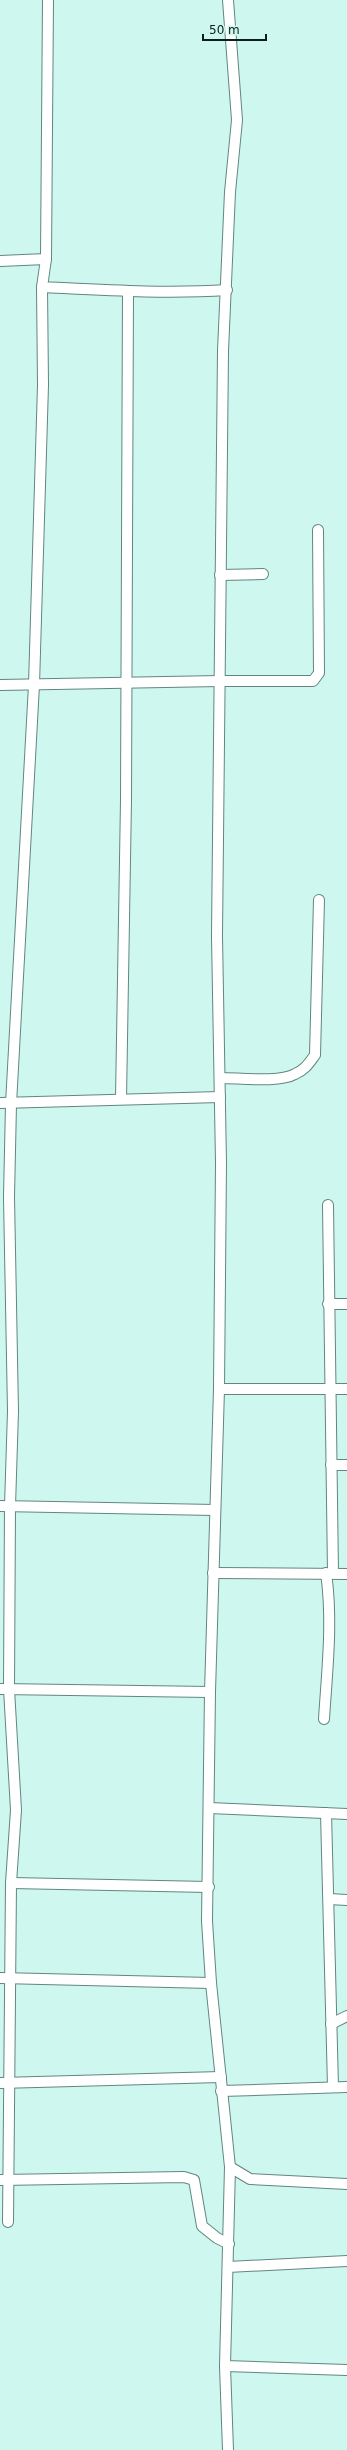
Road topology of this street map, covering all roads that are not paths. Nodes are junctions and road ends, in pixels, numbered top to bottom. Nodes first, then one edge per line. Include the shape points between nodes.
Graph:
1 (48, 0) edge
2 (228, 0) edge
3 (46, 259) junction
4 (0, 261) edge
5 (42, 287) junction
6 (227, 290) junction
7 (128, 292) junction
8 (318, 530) dead end
9 (263, 574) dead end
10 (220, 575) junction
11 (220, 681) junction
12 (125, 682) junction
13 (0, 685) edge
14 (34, 685) junction
15 (319, 900) dead end
16 (220, 1078) junction
17 (220, 1097) junction
18 (121, 1099) junction
19 (0, 1103) edge
20 (11, 1104) junction
21 (328, 1205) dead end
22 (328, 1304) junction
23 (347, 1304) edge
24 (219, 1389) junction
25 (330, 1389) junction
26 (347, 1389) edge
27 (331, 1465) junction
28 (347, 1465) edge
29 (5, 1506) edge
30 (215, 1510) junction
31 (213, 1573) junction
32 (329, 1573) junction
33 (347, 1574) edge
34 (4, 1689) edge
35 (210, 1692) junction
36 (324, 1719) dead end
37 (209, 1808) junction
38 (326, 1813) junction
39 (347, 1814) edge
40 (11, 1883) junction
41 (209, 1887) junction
42 (329, 1899) junction
43 (347, 1900) edge
44 (0, 1978) edge
45 (11, 1978) junction
46 (211, 1983) junction
47 (347, 2016) edge
48 (331, 2024) junction
49 (221, 2076) junction
50 (5, 2083) edge
51 (333, 2087) junction
52 (347, 2087) edge
53 (221, 2092) junction
54 (230, 2167) junction
55 (4, 2179) edge
56 (347, 2184) edge
57 (8, 2222) dead end
58 (229, 2244) junction
59 (347, 2261) edge
60 (228, 2267) junction
61 (225, 2366) junction
62 (347, 2370) edge
63 (228, 2450) edge

1 - 3 street
2 - 6 street via 237,120 230,192
3 - 4 street
3 - 5 street
5 - 7 street
5 - 14 street via 43,385
6 - 7 street
6 - 10 street via 223,351
7 - 12 street
8 - 11 street via 319,673 313,681
9 - 10 street
10 - 11 street
11 - 12 street
11 - 16 street via 217,936
12 - 14 street
12 - 18 street via 126,800
13 - 14 street
14 - 20 street
15 - 16 street via 315,1055 307,1067 284,1078
16 - 17 street
17 - 18 street
17 - 24 street
18 - 20 street
19 - 20 street
20 - 29 street via 9,1275 13,1411
21 - 22 street
22 - 23 street
22 - 25 street
24 - 25 street
24 - 30 street
25 - 26 street
25 - 27 street
27 - 28 street
27 - 32 street
29 - 30 street
29 - 34 street
30 - 31 street
31 - 32 street
31 - 35 street
32 - 33 street
32 - 36 street via 329,1644
34 - 35 street
34 - 40 street via 16,1810
35 - 37 street
37 - 38 street
37 - 41 street
38 - 39 street
38 - 42 street
40 - 41 street
40 - 45 street
41 - 46 street via 207,1921
42 - 43 street
42 - 48 street
44 - 45 street
45 - 46 street
45 - 50 street
46 - 49 street
47 - 48 street
48 - 51 street
49 - 50 street
49 - 53 street
50 - 55 street
51 - 52 street
51 - 53 street
53 - 54 street
54 - 56 street via 250,2179
54 - 58 street
55 - 57 street
55 - 58 street via 184,2177 194,2180 202,2226
58 - 60 street
59 - 60 street
60 - 61 street
61 - 62 street
61 - 63 street

